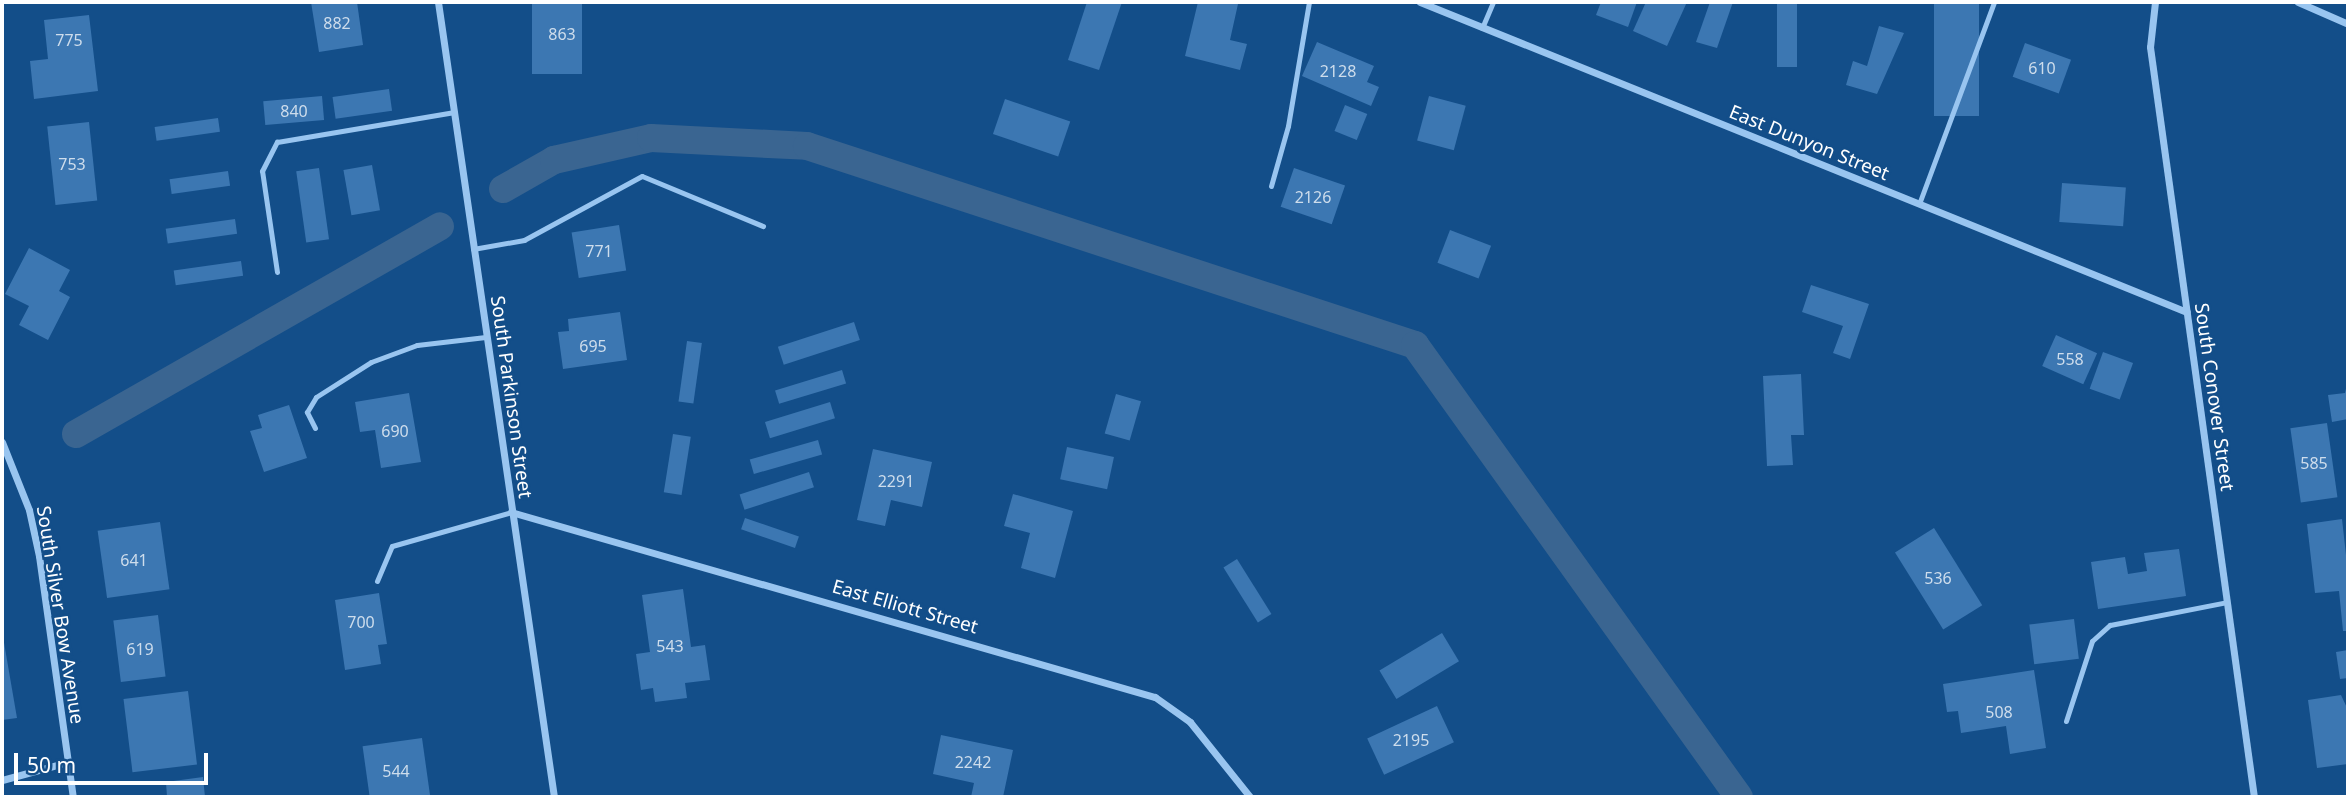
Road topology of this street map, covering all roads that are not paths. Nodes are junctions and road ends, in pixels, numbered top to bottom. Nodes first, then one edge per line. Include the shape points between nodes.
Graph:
1 (438, 2) edge
2 (1309, 2) edge
3 (1420, 2) edge
4 (1493, 2) edge
5 (1994, 2) edge
6 (2155, 2) edge
7 (2298, 2) edge
8 (2348, 24) edge
9 (1482, 28) junction
10 (454, 113) junction
11 (1271, 186) dead end
12 (1919, 204) junction
13 (763, 226) dead end
14 (473, 249) junction
15 (277, 272) dead end
16 (2187, 312) junction
17 (486, 337) junction
18 (315, 428) dead end
19 (2, 442) edge
20 (511, 512) junction
21 (377, 581) dead end
22 (2227, 601) junction
23 (2066, 720) dead end
24 (68, 761) junction
25 (2, 780) edge
26 (73, 797) edge
27 (554, 797) edge
28 (1250, 797) edge
29 (2254, 797) edge

1 - 10 street, South Parkinson Street
2 - 11 lane via 1288,127
3 - 9 street, East Dunyon Street
4 - 9 lane
5 - 12 lane
6 - 16 street, South Conover Street via 2150,47
7 - 8 street
9 - 12 street, East Dunyon Street
10 - 14 street, South Parkinson Street
10 - 15 lane via 277,142 262,171
12 - 16 street, East Dunyon Street
13 - 14 lane via 642,176 524,240
14 - 17 street, South Parkinson Street
16 - 22 street, South Conover Street
17 - 18 lane via 417,345 371,362 316,397 307,412
17 - 20 street, South Parkinson Street
19 - 24 street, South Silver Bow Avenue via 39,556
20 - 21 lane via 392,546
20 - 27 street, South Parkinson Street
20 - 28 street, East Elliott Street via 1155,697 1190,722
22 - 23 lane via 2109,625 2092,641
22 - 29 street, South Conover Street
24 - 25 street
24 - 26 street, South Silver Bow Avenue

